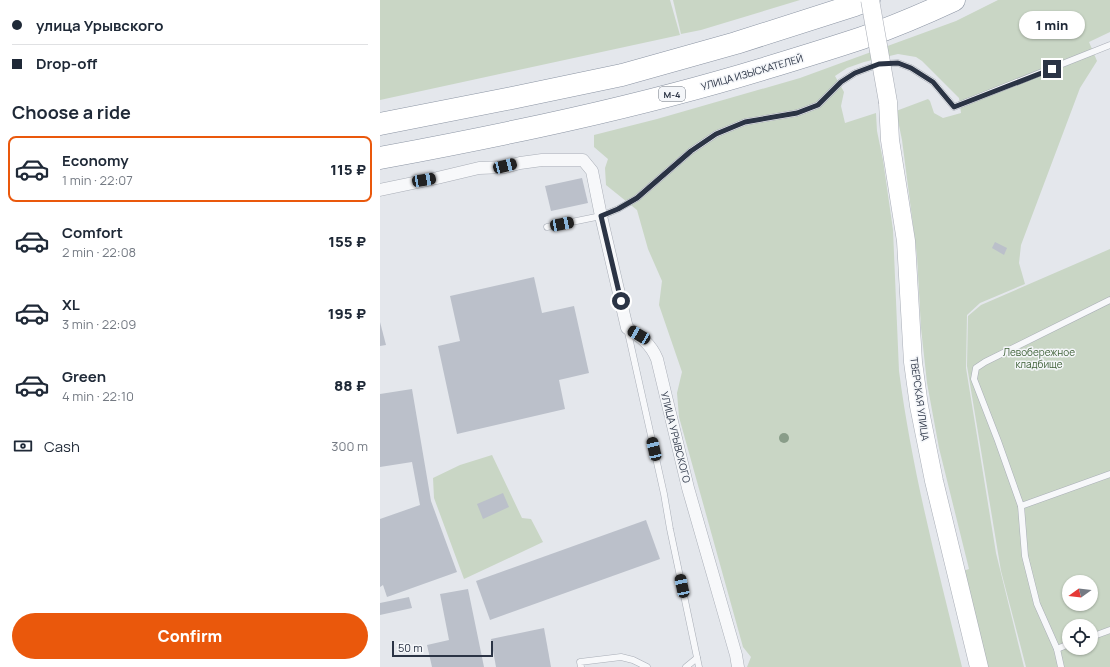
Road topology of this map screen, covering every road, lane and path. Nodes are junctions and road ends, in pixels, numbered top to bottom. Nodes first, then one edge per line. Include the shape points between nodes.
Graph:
1 (869, 0) edge
2 (954, 0) edge
3 (1110, 45) edge
4 (380, 124) edge
5 (380, 158) edge
6 (380, 190) edge
7 (601, 216) junction
8 (546, 227) dead end
9 (1110, 300) edge
10 (627, 328) junction
11 (1110, 474) edge
12 (1021, 506) junction
13 (1110, 630) edge
14 (1098, 634) edge
15 (1062, 646) edge
16 (1057, 648) junction
17 (698, 658) junction
18 (581, 667) edge
19 (647, 667) edge
20 (686, 667) edge
21 (699, 667) edge
22 (738, 667) edge
23 (979, 667) edge
24 (1061, 667) edge

1 - 4 highway via 622,75
1 - 23 street, ТВЕРСКАЯ УЛИЦА, bridge via 888,102 890,140 906,241 913,362 918,400 934,481
2 - 5 highway, УЛИЦА ИЗЫСКАТЕЛЕЙ / М-4 via 862,38 716,83 548,124
3 - 7 lane via 954,107 933,82 911,68 898,63 879,64 855,73 841,82 818,105 797,113 745,122 716,134 691,151 637,198
6 - 7 street via 479,168 542,160 583,160 592,171
7 - 8 lane
7 - 10 street
9 - 12 lane via 976,368 974,379
10 - 17 lane
10 - 22 street, УЛИЦА УРЫВСКОГО via 648,344 657,359 688,488
11 - 12 lane
12 - 16 lane via 1024,556 1038,604
13 - 14 lane
15 - 16 lane
16 - 24 lane
17 - 20 lane
17 - 21 lane
18 - 19 lane via 580,662 621,657

